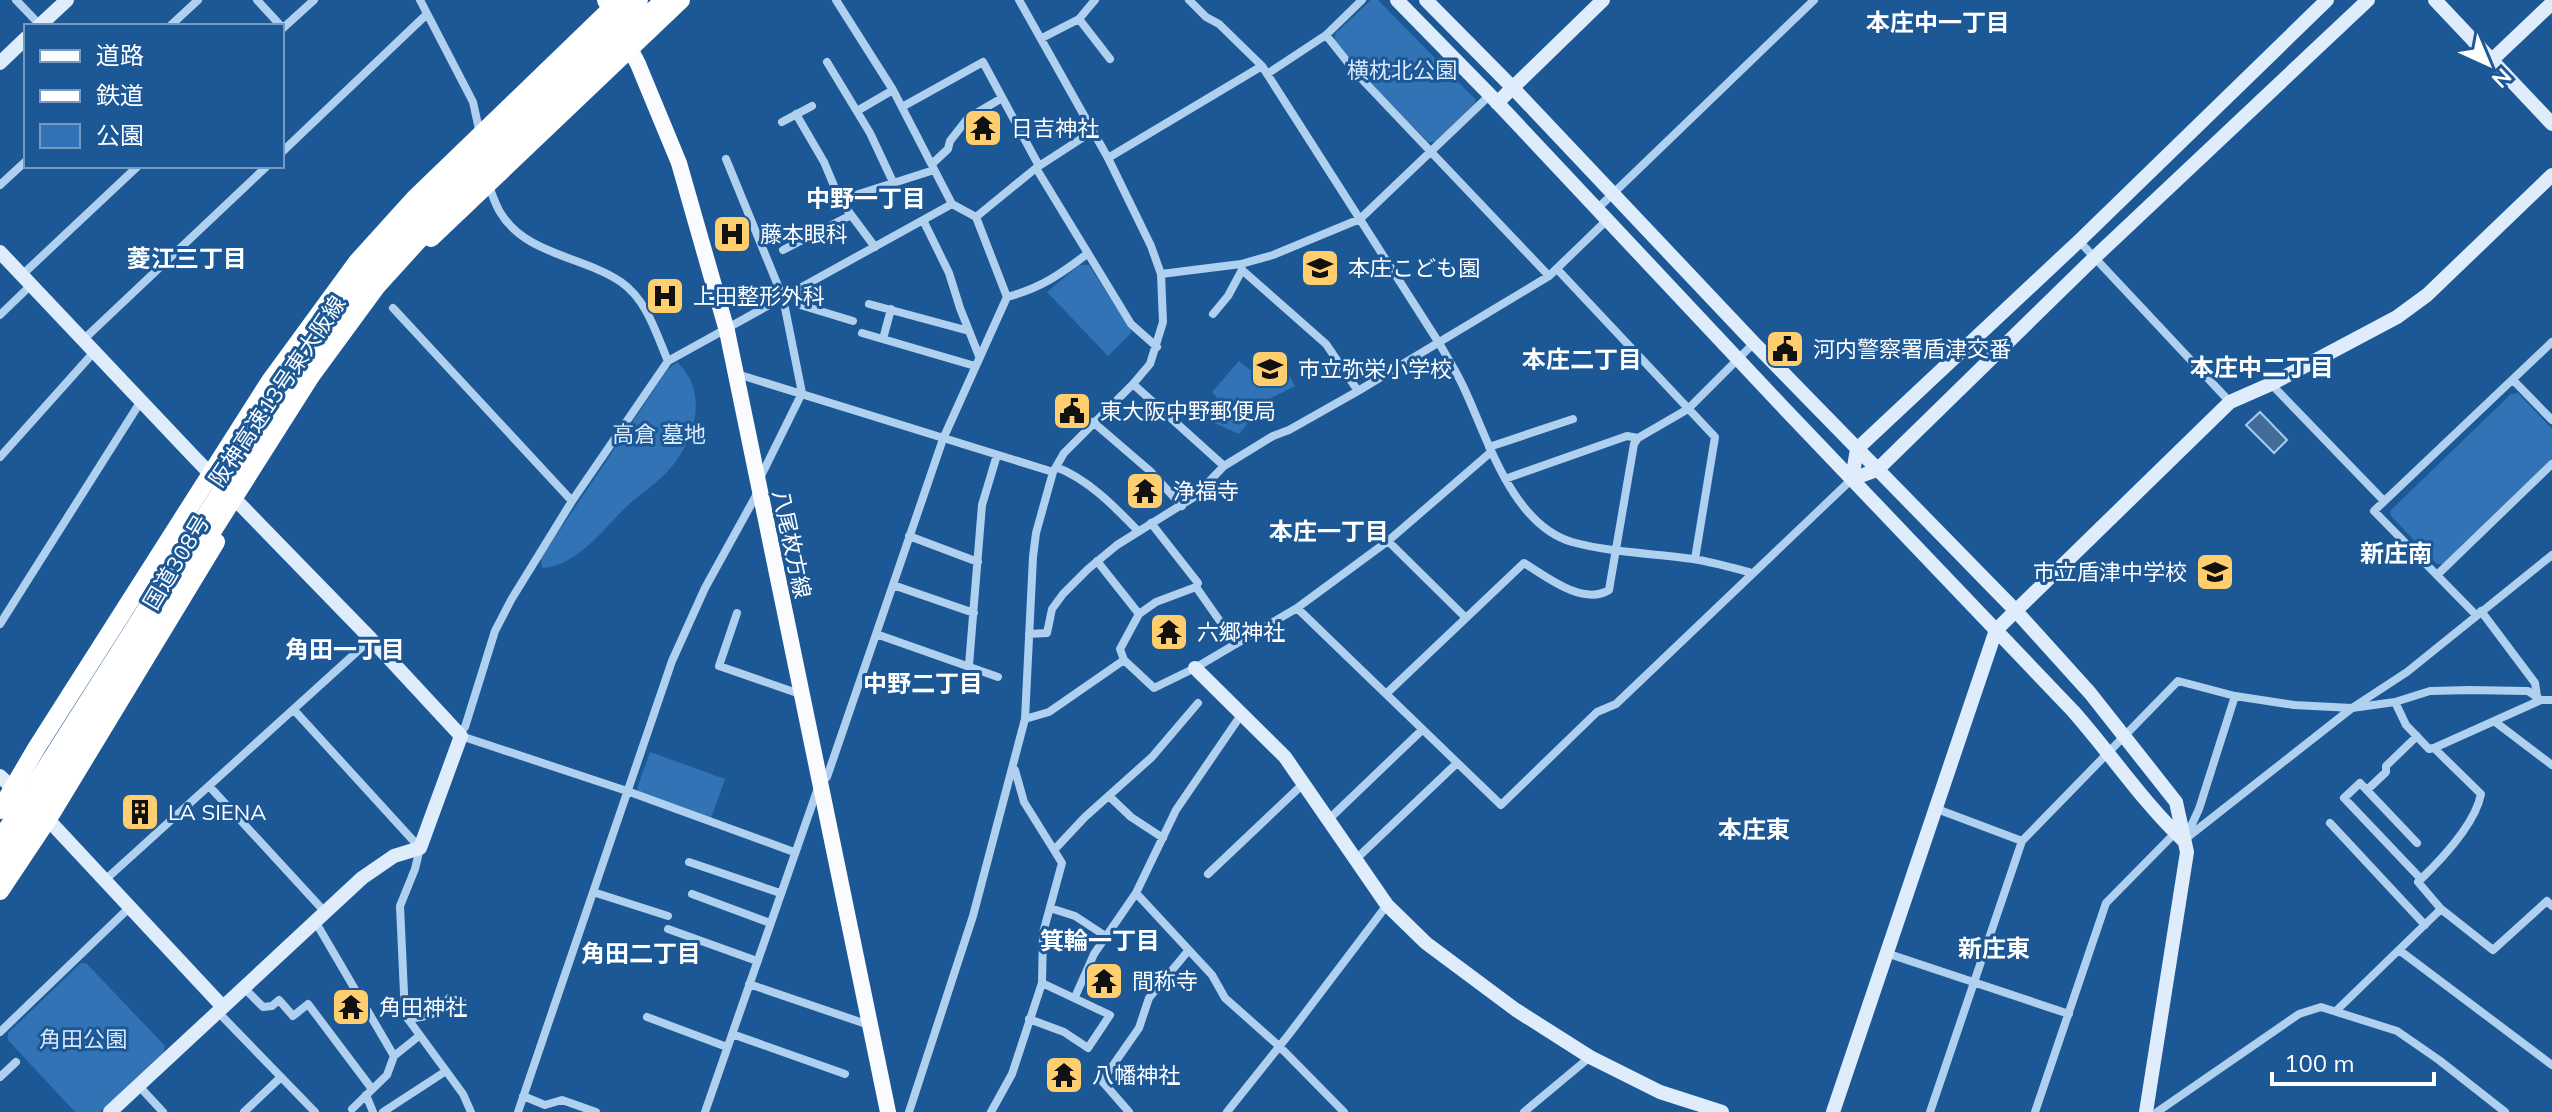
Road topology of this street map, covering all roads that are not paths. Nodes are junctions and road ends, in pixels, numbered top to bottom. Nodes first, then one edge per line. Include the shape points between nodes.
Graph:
1 (16, 0) edge
2 (67, 0) edge
3 (198, 0) edge
4 (257, 0) edge
5 (314, 0) edge
6 (420, 0) edge
7 (639, 0) edge
8 (664, 0) edge
9 (681, 0) edge
10 (836, 0) edge
11 (1019, 0) edge
12 (1095, 0) edge
13 (1189, 0) edge
14 (1362, 0) edge
15 (1426, 0) edge
16 (1603, 0) edge
17 (1813, 0) edge
18 (2327, 0) edge
19 (2368, 0) edge
20 (2435, 0) edge
21 (1403, 2) edge
22 (611, 3) edge
23 (2552, 3) edge
24 (427, 14) junction
25 (1079, 19) junction
26 (38, 24) edge
27 (42, 24) edge
28 (172, 24) edge
29 (278, 24) edge
30 (284, 26) edge
31 (1326, 35) junction
32 (1042, 38) junction
33 (24, 40) edge
34 (631, 48) junction
35 (1110, 59) dead end
36 (2493, 59) junction
37 (827, 62) dead end
38 (0, 63) edge
39 (1264, 70) junction
40 (1513, 88) junction
41 (893, 90) junction
42 (1002, 98) junction
43 (1494, 99) junction
44 (812, 106) dead end
45 (902, 107) junction
46 (857, 111) junction
47 (796, 114) junction
48 (782, 122) dead end
49 (2552, 124) edge
50 (1093, 131) junction
51 (480, 134) junction
52 (284, 150) edge
53 (1431, 152) junction
54 (1108, 158) junction
55 (726, 159) dead end
56 (24, 163) edge
57 (933, 167) junction
58 (1037, 167) junction
59 (136, 168) edge
60 (265, 168) edge
61 (2552, 175) edge
62 (893, 182) junction
63 (487, 183) junction
64 (0, 185) edge
65 (1613, 194) junction
66 (840, 200) junction
67 (952, 204) junction
68 (851, 215) junction
69 (1602, 215) junction
70 (976, 217) junction
71 (1360, 219) junction
72 (923, 220) junction
73 (2079, 241) junction
74 (875, 247) junction
75 (783, 250) dead end
76 (0, 252) edge
77 (1087, 254) junction
78 (2094, 258) junction
79 (1242, 267) junction
80 (1557, 269) junction
81 (1161, 274) junction
82 (1549, 276) junction
83 (27, 280) junction
84 (798, 289) junction
85 (1007, 297) junction
86 (783, 298) junction
87 (869, 304) dead end
88 (393, 308) dead end
89 (891, 309) junction
90 (1213, 314) dead end
91 (0, 315) edge
92 (853, 321) dead end
93 (727, 331) junction
94 (969, 331) junction
95 (862, 333) dead end
96 (883, 339) junction
97 (83, 340) junction
98 (2552, 342) edge
99 (1439, 343) junction
100 (1754, 343) junction
101 (1157, 347) junction
102 (94, 352) junction
103 (1739, 358) junction
104 (668, 361) junction
105 (977, 361) junction
106 (736, 374) junction
107 (2513, 380) junction
108 (1133, 384) junction
109 (2271, 384) junction
110 (1358, 391) junction
111 (802, 393) junction
112 (141, 401) junction
113 (2230, 402) junction
114 (1688, 409) junction
115 (1573, 419) dead end
116 (2552, 420) edge
117 (1093, 422) junction
118 (1638, 438) junction
119 (943, 439) junction
120 (1857, 449) junction
121 (1490, 450) junction
122 (997, 455) junction
123 (0, 457) edge
124 (2552, 464) edge
125 (1224, 466) junction
126 (1055, 469) junction
127 (1877, 470) junction
128 (212, 475) junction
129 (1505, 479) junction
130 (1852, 479) junction
131 (757, 487) junction
132 (572, 501) junction
133 (2384, 501) junction
134 (240, 503) junction
135 (1182, 506) junction
136 (1151, 523) junction
137 (1138, 531) junction
138 (909, 536) junction
139 (1388, 541) junction
140 (1615, 551) junction
141 (2552, 555) edge
142 (1695, 559) junction
143 (1097, 561) junction
144 (978, 562) junction
145 (1752, 573) junction
146 (2438, 574) junction
147 (893, 585) junction
148 (1196, 587) junction
149 (1297, 608) junction
150 (2015, 610) junction
151 (737, 613) dead end
152 (974, 613) junction
153 (2478, 613) junction
154 (1139, 614) junction
155 (1466, 618) junction
156 (0, 624) edge
157 (1996, 630) junction
158 (876, 634) junction
159 (1029, 634) junction
160 (371, 639) junction
161 (1236, 644) junction
162 (1124, 660) junction
163 (969, 665) junction
164 (1195, 668) junction
165 (998, 677) dead end
166 (1387, 693) junction
167 (800, 694) junction
168 (2235, 696) junction
169 (2539, 698) junction
170 (2552, 700) edge
171 (2395, 702) junction
172 (1198, 703) dead end
173 (2352, 708) junction
174 (294, 710) junction
175 (1241, 715) junction
176 (1025, 719) junction
177 (2494, 721) junction
178 (1422, 730) junction
179 (460, 734) junction
180 (2125, 736) junction
181 (2417, 736) junction
182 (2434, 748) junction
183 (2109, 752) junction
184 (1457, 763) junction
185 (2552, 765) edge
186 (1014, 769) junction
187 (6, 782) edge
188 (1303, 784) junction
189 (819, 785) junction
190 (209, 786) junction
191 (2367, 790) junction
192 (627, 791) junction
193 (1110, 797) junction
194 (1937, 809) junction
195 (0, 810) edge
196 (48, 819) junction
197 (1328, 820) junction
198 (2330, 823) dead end
199 (2180, 837) junction
200 (1163, 838) junction
201 (0, 840) edge
202 (2022, 841) junction
203 (2417, 843) dead end
204 (420, 848) junction
205 (1055, 849) junction
206 (794, 852) junction
207 (1356, 859) junction
208 (689, 862) dead end
209 (0, 866) edge
210 (1208, 874) dead end
211 (2421, 879) junction
212 (105, 880) junction
213 (0, 891) edge
214 (593, 892) junction
215 (780, 893) junction
216 (1136, 893) junction
217 (692, 894) dead end
218 (2550, 901) edge
219 (1387, 905) junction
220 (130, 907) junction
221 (1050, 908) junction
222 (2441, 909) junction
223 (320, 916) junction
224 (668, 916) dead end
225 (770, 923) junction
226 (2425, 925) junction
227 (668, 929) dead end
228 (1107, 937) junction
229 (2399, 950) junction
230 (1188, 951) junction
231 (1886, 953) junction
232 (757, 961) junction
233 (1974, 981) junction
234 (1042, 983) junction
235 (749, 984) junction
236 (243, 987) junction
237 (1075, 997) junction
238 (462, 1002) dead end
239 (220, 1009) junction
240 (2337, 1010) junction
241 (2069, 1014) junction
242 (647, 1017) dead end
243 (408, 1019) junction
244 (1029, 1019) junction
245 (869, 1025) junction
246 (0, 1032) edge
247 (732, 1034) junction
248 (419, 1036) junction
249 (1279, 1046) junction
250 (727, 1047) junction
251 (394, 1056) junction
252 (1590, 1057) junction
253 (16, 1062) dead end
254 (2552, 1065) edge
255 (446, 1071) junction
256 (845, 1074) dead end
257 (0, 1077) edge
258 (281, 1077) junction
259 (138, 1085) junction
260 (369, 1092) junction
261 (523, 1096) junction
262 (2174, 1103) junction
263 (252, 1104) junction
264 (352, 1109) dead end
265 (997, 1110) edge
266 (110, 1112) edge
267 (163, 1112) edge
268 (244, 1112) edge
269 (259, 1112) edge
270 (315, 1112) edge
271 (373, 1112) edge
272 (383, 1112) edge
273 (471, 1112) edge
274 (518, 1112) edge
275 (596, 1112) edge
276 (705, 1112) edge
277 (888, 1112) edge
278 (909, 1112) edge
279 (1129, 1112) edge
280 (1227, 1112) edge
281 (1344, 1112) edge
282 (1524, 1112) edge
283 (1722, 1112) edge
284 (1833, 1112) edge
285 (1930, 1112) edge
286 (2035, 1112) edge
287 (2146, 1112) edge
288 (2157, 1112) edge
289 (2179, 1112) edge
290 (2505, 1112) edge

1 - 26 street
2 - 27 street
3 - 28 street
4 - 29 street
5 - 30 street
6 - 24 street
7 - 201 highway, 阪神高速13号東大阪線, bridge via 445,187 366,277 298,370
8 - 209 highway, 阪神高速13号東大阪線, bridge via 456,199 377,286 311,376
9 - 34 highway, 国道308号
10 - 41 street
11 - 32 street
12 - 25 street
13 - 39 street
14 - 31 street
15 - 40 street
16 - 40 street
17 - 65 street
18 - 73 street
19 - 78 street
20 - 36 street
21 - 43 street
22 - 34 main road, 八尾枚方線
22 - 51 highway, 国道308号
23 - 36 street
24 - 51 street via 473,102
24 - 52 street
25 - 32 street
25 - 35 street
31 - 39 street
31 - 53 street
32 - 50 street
33 - 38 street
34 - 63 highway, 国道308号
34 - 93 main road, 八尾枚方線 via 679,163
36 - 49 street
37 - 46 street
39 - 54 street
39 - 71 street
40 - 43 street
40 - 65 street
41 - 45 street
41 - 46 street
42 - 45 street via 983,62
42 - 57 street via 968,118
42 - 58 street
43 - 53 street
43 - 69 street
44 - 47 street
45 - 57 street
46 - 62 street
47 - 48 street
47 - 66 street
50 - 54 street
50 - 58 street
51 - 128 highway, 国道308号 via 357,262 270,381
53 - 71 street
53 - 82 street
54 - 81 street
55 - 86 street
56 - 64 street
57 - 62 street
57 - 67 street
58 - 70 street
58 - 77 street
59 - 83 street
60 - 97 street
61 - 109 street via 2427,295 2397,317
62 - 66 street
63 - 104 street via 513,229 621,283 635,296
63 - 134 highway, 国道308号 via 412,256 366,312
65 - 69 street
65 - 100 street
66 - 68 street
67 - 70 street
67 - 72 street
68 - 74 street
68 - 75 street
69 - 80 street
69 - 103 street
70 - 85 street
71 - 79 street
71 - 99 street
72 - 74 street
72 - 94 street
73 - 78 street
73 - 120 street
74 - 84 street
76 - 83 street
77 - 85 street via 1051,281
77 - 101 street via 1131,324
78 - 113 street
78 - 127 street
79 - 81 street
79 - 90 street
79 - 110 street via 1326,344
80 - 82 street
80 - 114 street
81 - 101 street via 1163,322
82 - 99 street
83 - 91 street
83 - 97 street
84 - 86 street
84 - 92 street via 797,304
85 - 105 street
86 - 93 street
86 - 111 street
87 - 89 street
88 - 132 street
89 - 94 street
89 - 96 street
93 - 104 street
93 - 106 main road, 八尾枚方線
94 - 105 street
95 - 96 street
96 - 105 street
97 - 102 street
98 - 107 street
99 - 110 street
99 - 121 street
100 - 103 street
100 - 120 street
101 - 108 street
102 - 112 street
102 - 123 street
103 - 114 street
103 - 130 street
104 - 132 street
105 - 119 street
106 - 111 street
106 - 131 main road, 八尾枚方線
107 - 116 street
107 - 133 street
108 - 117 street
108 - 125 street
109 - 113 street
109 - 133 street
110 - 125 street
111 - 119 street
111 - 131 street
112 - 128 street
112 - 156 street
113 - 150 street
114 - 118 street
114 - 142 street via 1715,437
115 - 121 street
117 - 126 street
117 - 135 street
118 - 129 street via 1627,436
118 - 140 street
119 - 122 street
119 - 138 street
120 - 127 street
120 - 130 street
121 - 129 street
121 - 139 street
122 - 126 street
122 - 144 street via 982,505
124 - 146 street
125 - 135 street
126 - 137 street via 1070,472 1108,500
126 - 159 street via 1036,533
127 - 130 street
127 - 150 street
128 - 134 street
128 - 187 highway, 国道308号 via 37,747
129 - 140 street via 1546,528 1568,541
130 - 145 street
130 - 157 street
131 - 167 main road, 八尾枚方線
131 - 192 street via 672,661
132 - 179 street via 495,631
133 - 146 street via 2374,511
134 - 160 street
134 - 196 highway, 国道308号
135 - 136 street
136 - 137 street
136 - 148 street
137 - 143 street
138 - 144 street
138 - 147 street
139 - 149 street
139 - 155 street
140 - 142 street
140 - 155 street via 1609,590 1601,595 1572,591 1524,563
141 - 153 street
142 - 145 street
143 - 154 street
143 - 159 street via 1052,609 1047,633
144 - 152 street
145 - 184 street via 1501,805
146 - 153 street
147 - 152 street
147 - 158 street
148 - 154 street
148 - 161 street
149 - 161 street
149 - 166 street
150 - 157 street
150 - 180 street
151 - 167 street via 719,666
152 - 163 street
153 - 169 street via 2535,683
153 - 173 street via 2407,672
154 - 162 street via 1120,649
155 - 166 street
157 - 183 street
157 - 194 street
158 - 163 street
158 - 189 street via 827,777
159 - 176 street
160 - 174 street
160 - 179 street
161 - 164 street
162 - 164 street via 1154,688
162 - 176 street via 1049,712
163 - 165 street
164 - 175 street
166 - 178 street
167 - 189 main road, 八尾枚方線
168 - 173 street
168 - 180 street via 2178,681
168 - 199 street via 2199,809
169 - 170 street
169 - 171 street via 2528,691 2430,691
169 - 177 street
171 - 173 street
171 - 181 street
172 - 193 street
173 - 199 street
174 - 190 street
174 - 204 street
175 - 188 street via 1285,757
175 - 200 street via 1176,810
176 - 186 street
177 - 182 street
177 - 185 street
178 - 184 street
178 - 197 street
179 - 192 street
179 - 204 street
180 - 183 street
180 - 199 street via 2176,802
181 - 182 street
181 - 191 street
182 - 211 street via 2481,794 2458,838
183 - 199 street
183 - 202 street
184 - 207 street
186 - 205 street via 1024,802
186 - 278 street
187 - 195 highway, 国道308号
187 - 196 street
188 - 197 street
188 - 210 street
189 - 206 street
189 - 245 main road, 八尾枚方線
190 - 212 street
190 - 223 street
191 - 203 street
191 - 211 street via 2360,783 2344,798
192 - 206 street
192 - 214 street
193 - 200 street
193 - 205 street
194 - 202 street
194 - 231 street
196 - 212 street
196 - 213 highway, 国道308号
197 - 207 street
198 - 226 street
199 - 241 street via 2106,903
199 - 287 street via 2187,852
200 - 216 street
202 - 233 street
204 - 223 street via 376,868
204 - 243 street via 400,906
205 - 221 street via 1062,863
206 - 215 street
207 - 219 street
208 - 215 street
211 - 222 street via 2418,882
212 - 220 street
214 - 224 street
214 - 261 street
215 - 225 street
216 - 228 street
216 - 230 street
217 - 225 street
218 - 222 street via 2493,950
219 - 249 street
219 - 252 street via 1426,943
220 - 239 street
220 - 246 street
221 - 228 street via 1075,916
221 - 234 street via 1043,933
222 - 226 street
223 - 236 street
223 - 251 street
225 - 232 street
226 - 229 street
227 - 232 street
228 - 237 street
229 - 240 street
229 - 254 street
230 - 249 street via 1212,975 1225,998
230 - 279 street via 1149,998 1139,1028 1102,1081
231 - 233 street
231 - 284 street
232 - 235 street
233 - 241 street
233 - 285 street
234 - 237 street
234 - 244 street
235 - 245 street
235 - 247 street
236 - 239 street
236 - 260 street via 263,1007 279,1000 293,1016 308,1004
237 - 244 street via 1110,1015 1088,1048
238 - 243 street via 449,998 443,1009
239 - 258 street
239 - 259 street
240 - 262 street via 2321,1007 2299,1014
240 - 290 street via 2397,1031
241 - 286 street
242 - 250 street
243 - 248 street
244 - 265 street
245 - 277 main road, 八尾枚方線
247 - 250 street
247 - 256 street
248 - 251 street
248 - 255 street
249 - 280 street
249 - 281 street
250 - 276 street
251 - 260 street via 387,1075
252 - 282 street
252 - 283 street via 1660,1092
253 - 257 street
255 - 272 street
255 - 273 street
258 - 263 street
258 - 270 street
259 - 266 street
259 - 267 street
260 - 264 street
260 - 271 street
261 - 274 street
261 - 275 street via 545,1105 562,1100
262 - 288 street
262 - 289 street
263 - 268 street
263 - 269 street

